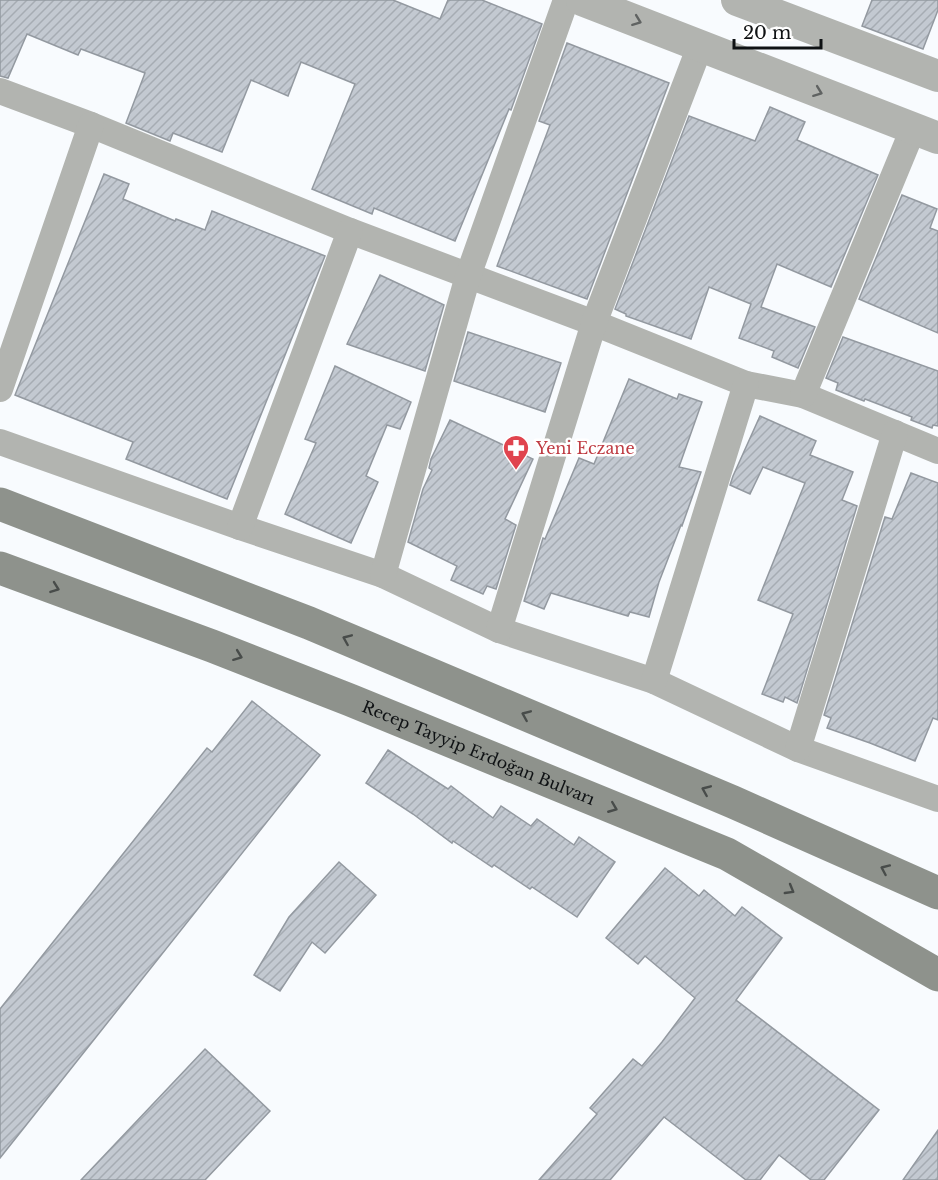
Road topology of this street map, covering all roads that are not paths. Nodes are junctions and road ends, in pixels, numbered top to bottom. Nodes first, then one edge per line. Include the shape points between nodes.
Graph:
1 (566, 0) edge
2 (582, 0) edge
3 (737, 0) edge
4 (700, 46) junction
5 (938, 76) edge
6 (0, 90) edge
7 (91, 125) junction
8 (926, 133) edge
9 (350, 231) junction
10 (468, 276) junction
11 (594, 323) junction
12 (746, 384) junction
13 (0, 389) edge
14 (802, 395) junction
15 (895, 433) junction
16 (0, 442) edge
17 (938, 451) edge
18 (0, 504) edge
19 (240, 527) junction
20 (0, 568) edge
21 (383, 575) junction
22 (499, 630) junction
23 (654, 681) junction
24 (798, 748) junction
25 (937, 795) edge
26 (938, 893) edge
27 (938, 975) edge

1 - 10 street
2 -> 4 street
3 - 5 street
4 -> 8 street
4 - 11 street
6 - 7 street
7 - 9 street
7 - 13 street
8 - 14 street
9 - 10 street
9 - 19 street
10 - 11 street
10 - 21 street
11 - 12 street
11 - 22 street
12 - 14 street
12 - 23 street
14 - 15 street
15 - 17 street
15 - 24 street
16 - 19 street
26 -> 18 main road via 309,623
19 - 21 street
20 -> 27 main road, Recep Tayyip Erdoğan Bulvarı via 329,692 727,854
21 - 22 street
22 - 23 street
23 - 24 street
24 - 25 street

